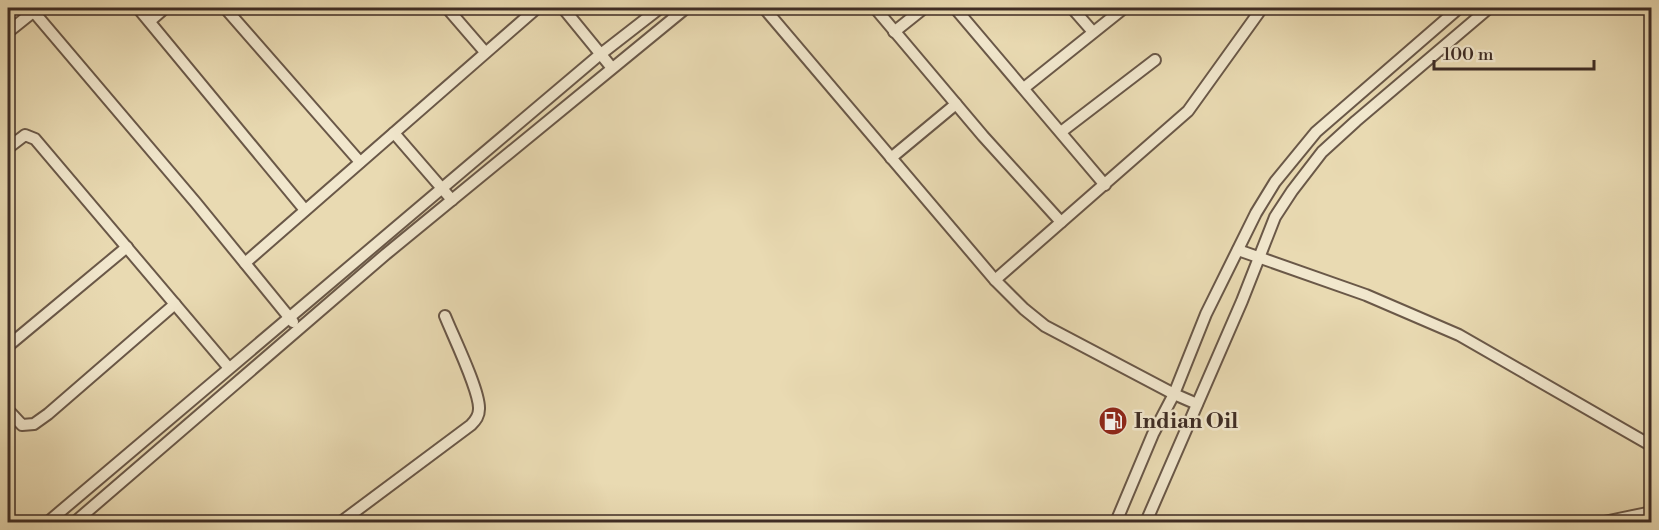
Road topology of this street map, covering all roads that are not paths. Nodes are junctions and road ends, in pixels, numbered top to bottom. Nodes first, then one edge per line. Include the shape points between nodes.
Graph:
1 (138, 8) edge
2 (165, 8) edge
3 (225, 8) edge
4 (447, 8) edge
5 (537, 8) edge
6 (563, 8) edge
7 (660, 8) edge
8 (686, 8) edge
9 (764, 8) edge
10 (875, 8) edge
11 (924, 8) edge
12 (955, 8) edge
13 (1072, 8) edge
14 (1124, 8) edge
15 (1262, 8) edge
16 (1459, 8) edge
17 (1489, 8) edge
18 (36, 9) edge
19 (150, 21) junction
20 (8, 32) edge
21 (894, 32) junction
22 (1093, 32) junction
23 (485, 52) junction
24 (601, 54) junction
25 (1155, 60) dead end
26 (612, 68) junction
27 (1024, 88) junction
28 (956, 104) junction
29 (1061, 132) junction
30 (394, 133) junction
31 (8, 148) edge
32 (891, 158) junction
33 (360, 162) junction
34 (1106, 185) junction
35 (442, 189) junction
36 (452, 200) junction
37 (305, 210) junction
38 (1061, 222) junction
39 (127, 247) junction
40 (1238, 250) junction
41 (1260, 257) junction
42 (245, 263) junction
43 (995, 280) junction
44 (175, 304) junction
45 (445, 316) dead end
46 (289, 317) junction
47 (297, 329) junction
48 (8, 346) edge
49 (229, 368) junction
50 (1173, 394) junction
51 (1197, 404) junction
52 (8, 410) edge
53 (1652, 446) edge
54 (1652, 512) edge
55 (48, 522) edge
56 (75, 522) edge
57 (341, 522) edge
58 (1116, 522) edge
59 (1146, 522) edge
60 (1604, 522) edge

1 - 19 street
2 - 19 street
3 - 33 street
4 - 23 street
5 - 23 street
6 - 24 street
7 - 24 street
8 - 26 street
9 - 32 street
10 - 21 street
11 - 21 street
12 - 27 street
13 - 22 street
14 - 22 street
15 - 34 street via 1188,111
16 - 40 street via 1316,132 1275,182
17 - 41 street via 1322,152 1275,217
18 - 20 street
18 - 42 street
19 - 37 street
21 - 28 street
22 - 27 street
23 - 30 street
24 - 26 street
24 - 35 street
25 - 29 street
26 - 36 street
27 - 29 street
28 - 32 street
28 - 38 street
29 - 34 street
30 - 33 street
30 - 35 street
31 - 39 street via 25,135 35,139
32 - 43 street
33 - 37 street
34 - 38 street
35 - 36 street
35 - 46 street
36 - 47 street
37 - 42 street
38 - 43 street
39 - 44 street
39 - 48 street
40 - 41 street
40 - 50 street
41 - 51 street
41 - 53 street via 1366,295 1459,335
42 - 46 street
43 - 50 street via 1045,326
44 - 49 street
44 - 52 street via 34,424 22,425
45 - 57 street via 475,392 480,411 477,418
46 - 47 street
46 - 49 street
47 - 56 street
49 - 55 street
50 - 51 street
50 - 58 street
51 - 59 street
54 - 60 street

